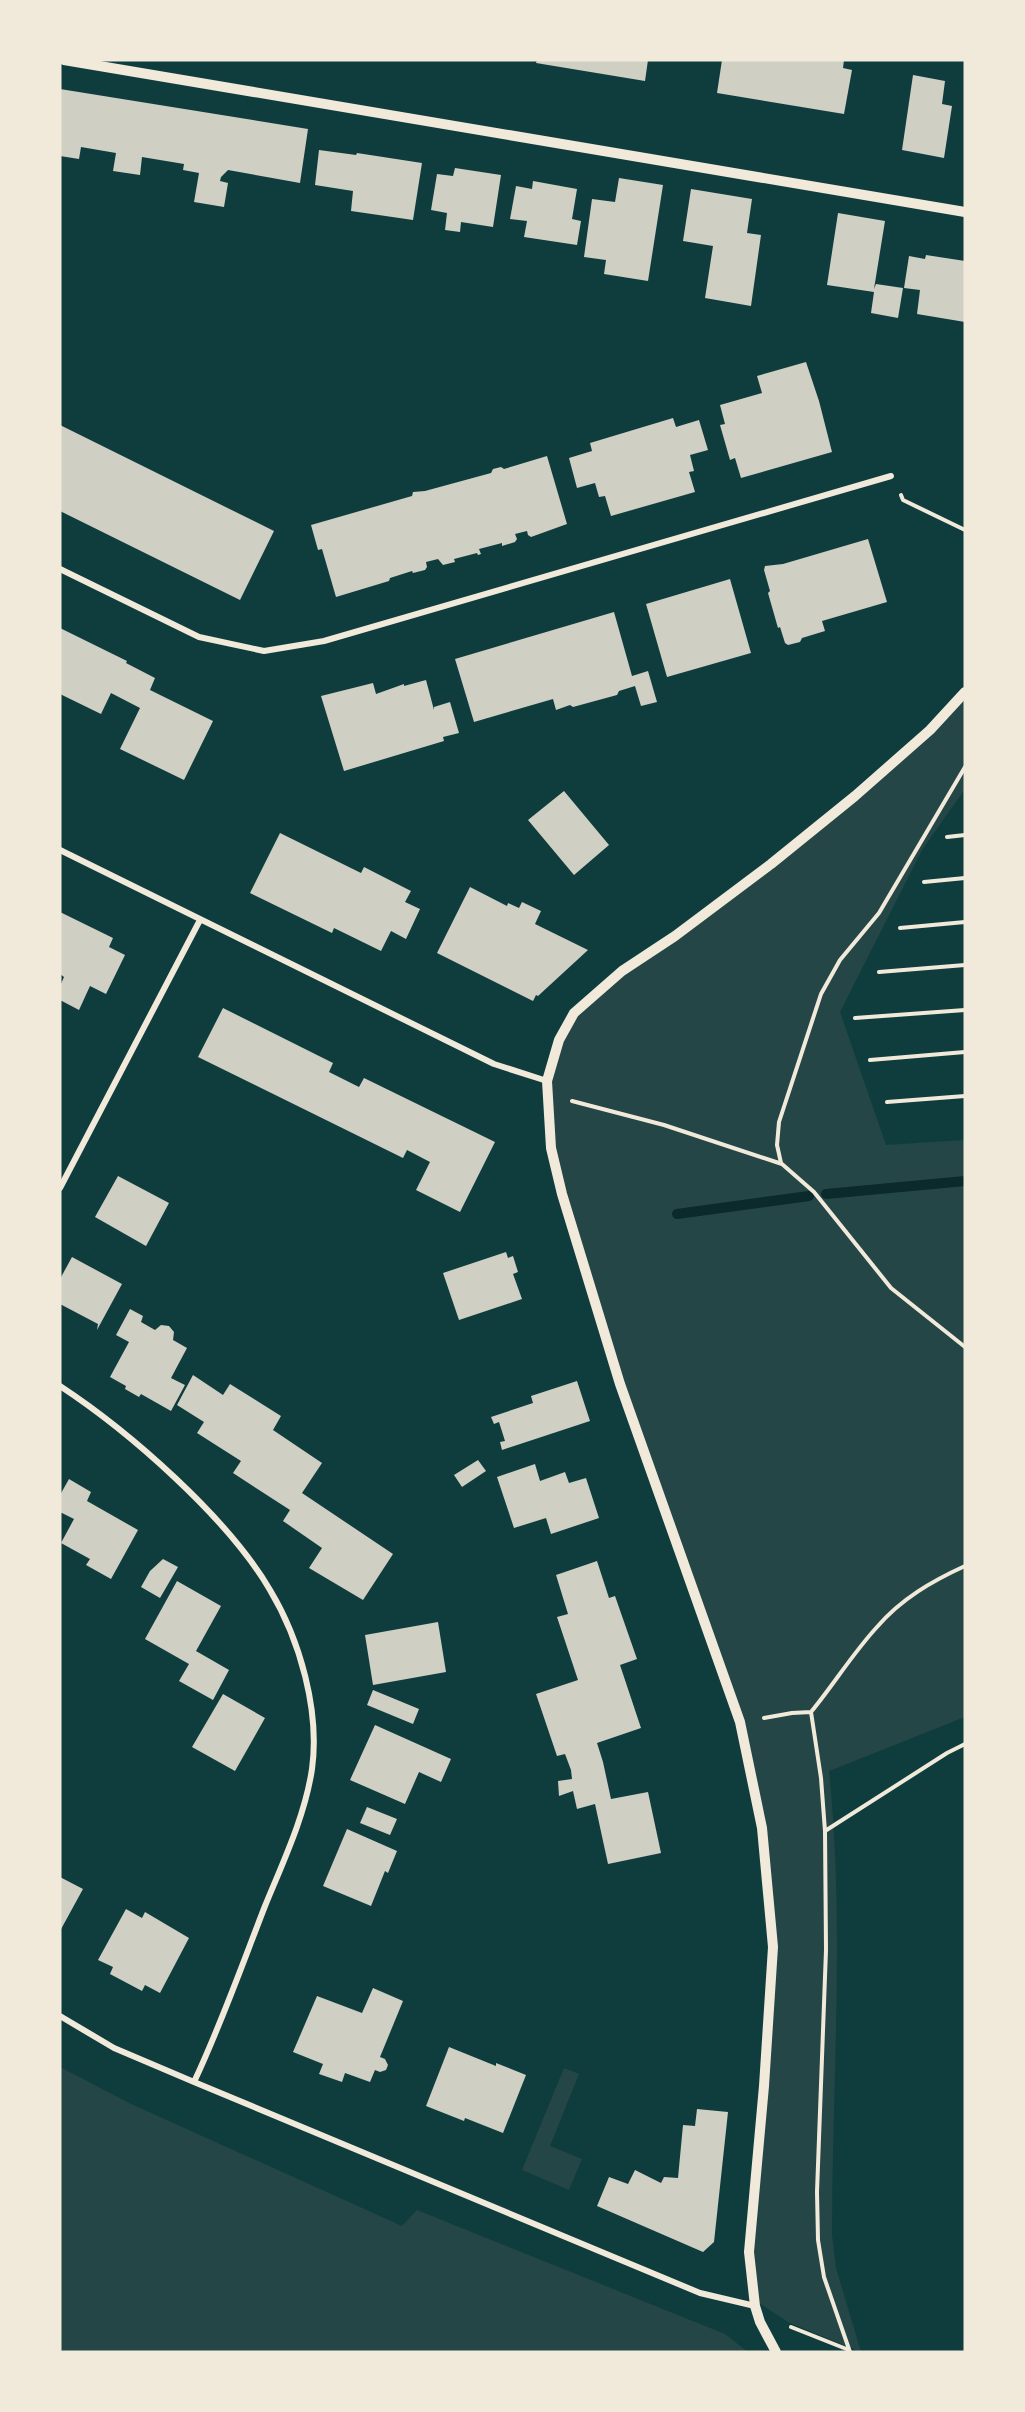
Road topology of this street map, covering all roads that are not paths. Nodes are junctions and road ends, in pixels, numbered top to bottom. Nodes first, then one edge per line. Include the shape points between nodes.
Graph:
1 (64, 60) edge
2 (965, 212) edge
3 (891, 476) road end
4 (60, 569) edge
5 (965, 693) edge
6 (60, 850) edge
7 (200, 920) junction
8 (547, 1081) junction
9 (60, 1188) edge
10 (60, 1386) edge
11 (60, 2016) edge
12 (194, 2082) junction
13 (755, 2306) junction
14 (776, 2352) edge

1 - 2 street
3 - 4 street via 324,641 264,651 199,637
5 - 8 street via 930,730 855,796 675,936 622,971 574,1013 559,1040
6 - 7 street
7 - 8 street via 494,1064
7 - 9 street
8 - 13 street via 551,1148 591,1293 740,1722 762,1828 773,1947 749,2252
10 - 12 street via 108,1421 194,1497 250,1561 271,1591 287,1625 303,1667 314,1721 312,1769 298,1821
11 - 12 street via 114,2048
12 - 13 street via 700,2293
13 - 14 street

